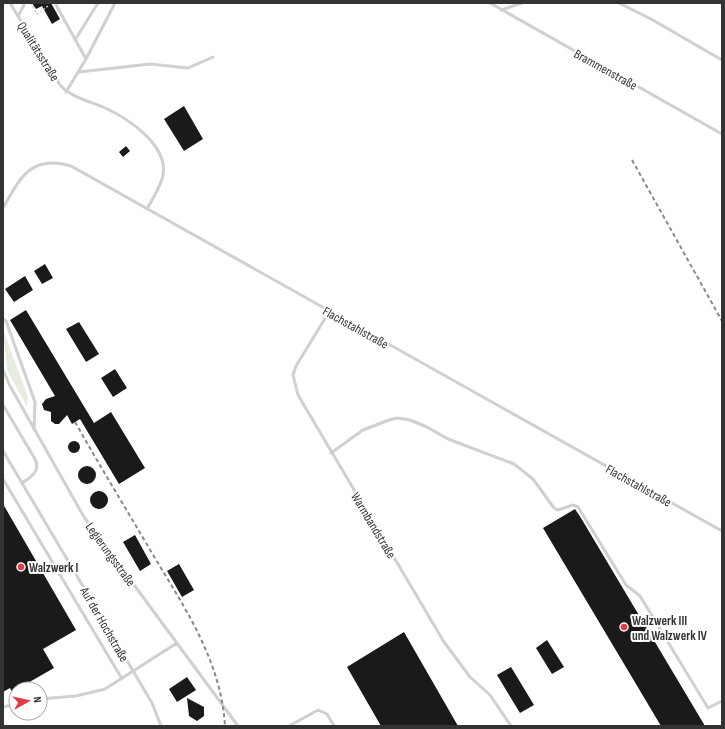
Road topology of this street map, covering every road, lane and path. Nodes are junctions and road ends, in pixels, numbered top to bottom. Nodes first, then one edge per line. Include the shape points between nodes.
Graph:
1 (10, 3) edge
2 (23, 3) edge
3 (30, 3) edge
4 (55, 3) edge
5 (98, 3) edge
6 (115, 3) edge
7 (490, 3) edge
8 (522, 3) edge
9 (619, 3) edge
10 (48, 6) dead end
11 (501, 10) junction
12 (18, 16) junction
13 (75, 40) junction
14 (213, 57) dead end
15 (86, 59) junction
16 (722, 60) edge
17 (79, 72) junction
18 (66, 92) junction
19 (722, 134) edge
20 (3, 208) edge
21 (147, 209) junction
22 (329, 312) junction
23 (3, 319) edge
24 (3, 370) edge
25 (3, 405) edge
26 (34, 430) junction
27 (3, 451) edge
28 (331, 453) junction
29 (3, 478) edge
30 (22, 483) junction
31 (722, 531) edge
32 (177, 643) junction
33 (122, 679) junction
34 (48, 698) edge
35 (722, 701) edge
36 (161, 726) edge
37 (238, 726) edge
38 (289, 726) edge
39 (334, 726) edge
40 (511, 726) edge

1 - 12 lane, Qualitätsstraße
2 - 12 lane
3 - 10 path via 37,14
4 - 13 lane
5 - 13 lane
6 - 15 lane
7 - 11 lane, Brammenstraße
8 - 11 lane
9 - 16 lane
11 - 19 lane, Brammenstraße
12 - 18 lane, Qualitätsstraße
13 - 15 lane
14 - 17 lane via 188,68 150,64
15 - 17 lane
17 - 18 lane
18 - 21 lane, Qualitätsstraße via 110,110 150,138 159,151 163,163 163,179
20 - 21 lane, Flachstahlstraße via 19,179 40,164 49,162 71,166
21 - 22 lane, Flachstahlstraße
22 - 28 lane, Warmbandstraße via 304,351 293,376 298,395
22 - 31 lane, Flachstahlstraße
23 - 26 lane via 6,321 35,402
24 - 26 lane, Legierungsstraße
25 - 30 lane via 37,462 35,473
26 - 32 lane, Legierungsstraße via 84,516
27 - 30 lane, Auf der Hochstraße
28 - 35 lane via 363,430 397,418 427,426 448,439 514,464 533,479 554,508 558,510 573,505 578,507 626,585 640,596 708,708
28 - 40 lane, Warmbandstraße via 444,642 470,677 490,695
29 - 33 lane
30 - 36 lane, Auf der Hochstraße, bridge via 152,703
32 - 33 lane
32 - 37 lane, Legierungsstraße
33 - 34 lane via 94,693
38 - 39 lane via 318,710 327,714

